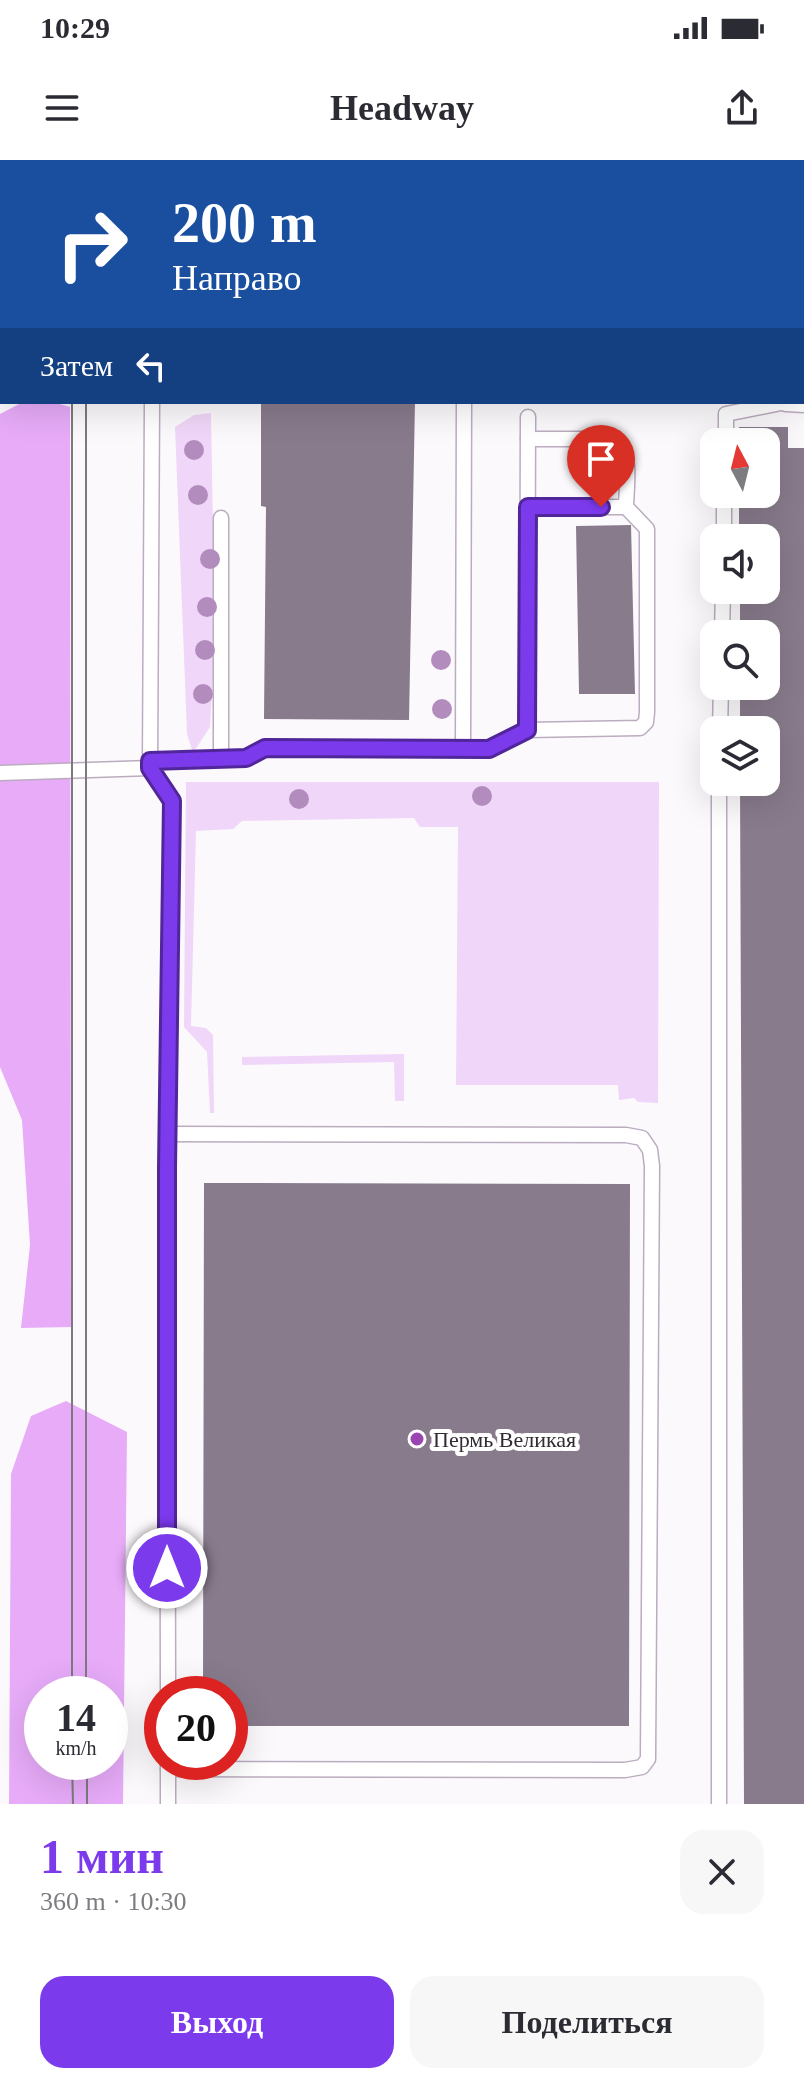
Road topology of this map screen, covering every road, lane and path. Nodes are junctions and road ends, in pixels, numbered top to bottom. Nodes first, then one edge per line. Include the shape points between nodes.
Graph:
1 (152, 404) edge
2 (464, 404) edge
3 (781, 404) edge
4 (528, 417) dead end
5 (726, 428) edge
6 (528, 439) junction
7 (528, 507) junction
8 (626, 507) junction
9 (221, 518) dead end
10 (527, 730) junction
11 (463, 748) junction
12 (221, 759) junction
13 (150, 764) junction
14 (0, 773) edge
15 (719, 796) edge
16 (167, 1134) junction
17 (168, 1676) edge
18 (248, 1766) edge
19 (168, 1780) edge
20 (168, 1804) edge
21 (719, 1804) edge

1 - 13 lane
2 - 11 lane
3 - 5 lane via 726,414
4 - 6 lane
6 - 7 lane
6 - 8 lane via 617,440 626,458
7 - 8 lane
7 - 10 lane
8 - 10 lane via 647,529 646,722 627,731
9 - 12 lane
10 - 11 lane via 489,749
11 - 12 lane via 265,748 246,758
12 - 13 lane
13 - 14 lane
13 - 16 lane via 172,801
15 - 21 lane
16 - 17 lane
16 - 18 lane via 626,1135 642,1138 650,1150 648,1759 642,1767 625,1770
19 - 20 lane

